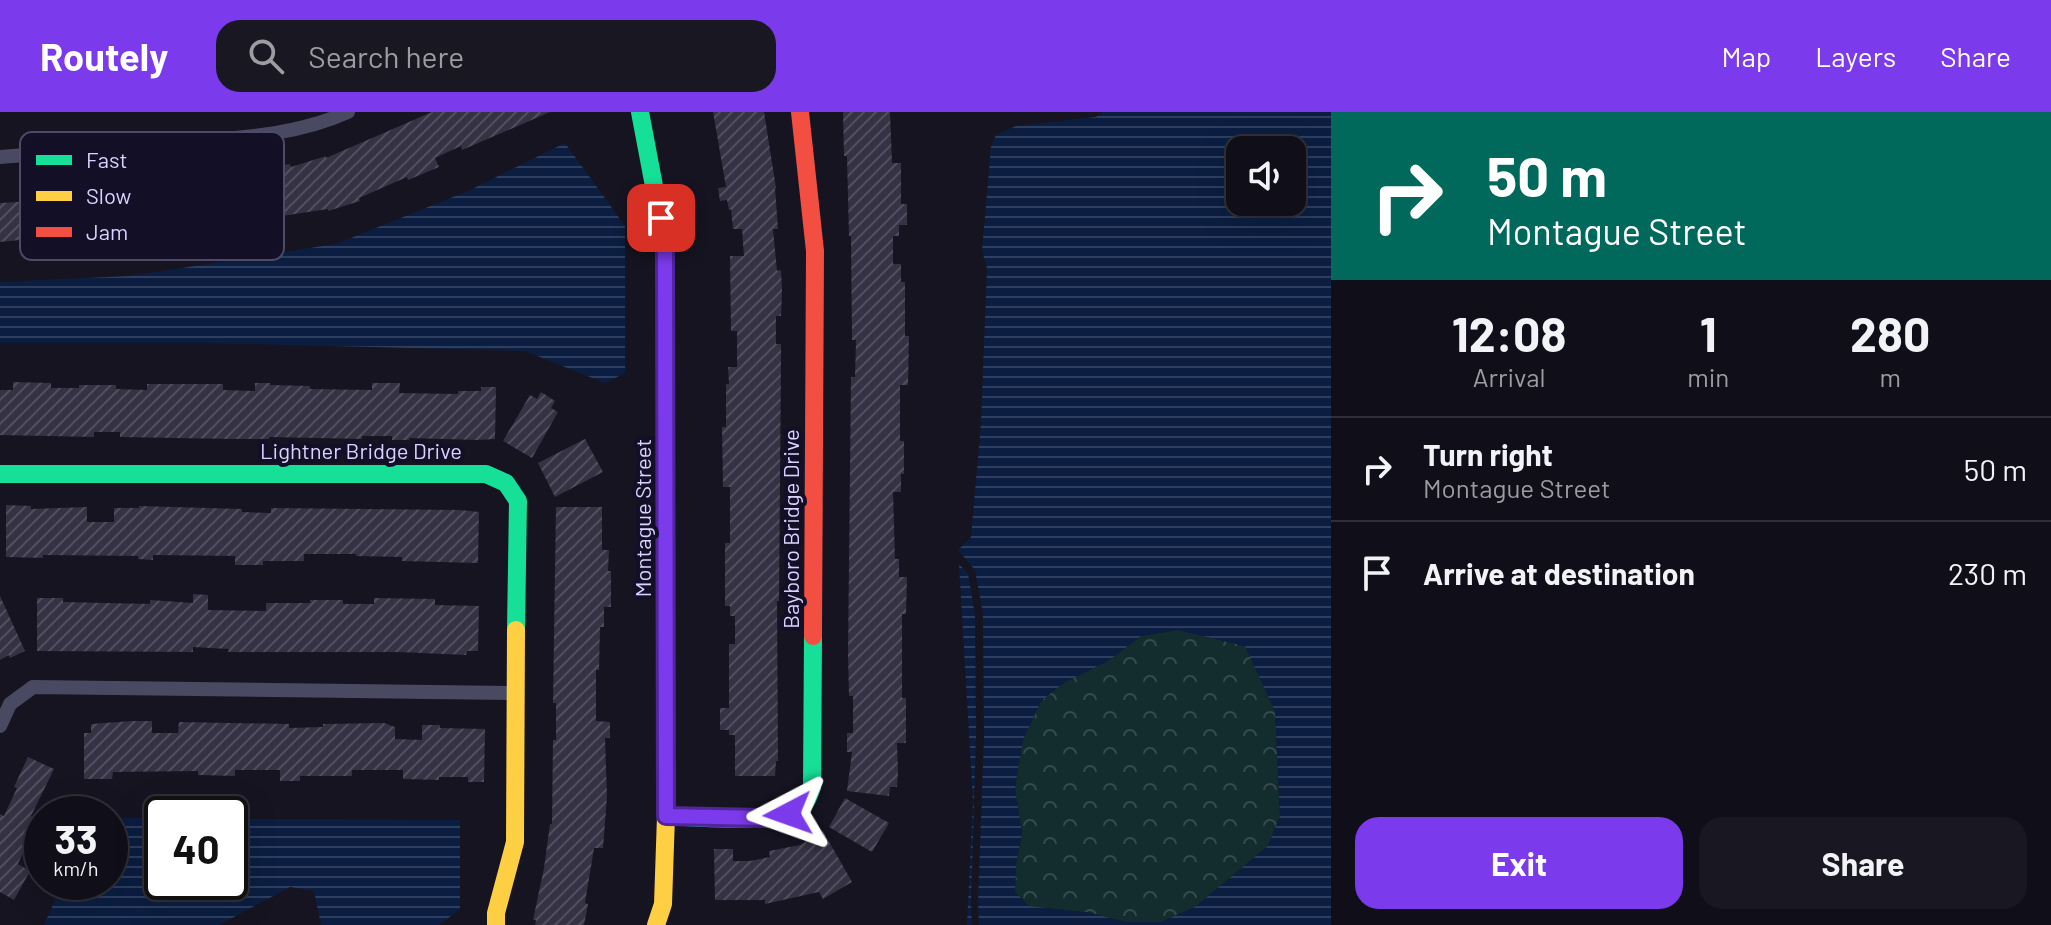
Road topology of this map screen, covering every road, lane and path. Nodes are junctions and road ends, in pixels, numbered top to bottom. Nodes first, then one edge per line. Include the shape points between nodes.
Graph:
1 (348, 112) edge
2 (640, 112) edge
3 (800, 112) edge
4 (284, 132) edge
5 (20, 155) edge
6 (0, 157) edge
7 (0, 474) edge
8 (515, 693) junction
9 (0, 726) edge
10 (666, 816) junction
11 (496, 925) edge
12 (656, 925) edge

1 - 4 street
2 - 10 street, Montague Street via 665,244
3 - 10 street, Bayboro Bridge Drive via 815,251 812,787 806,803 788,814
5 - 6 street
7 - 8 street, Lightner Bridge Drive via 486,474 506,483 518,501
8 - 9 street via 33,687 10,704
8 - 11 street, Lightner Bridge Drive via 515,842
10 - 12 street, Montague Street via 663,904

